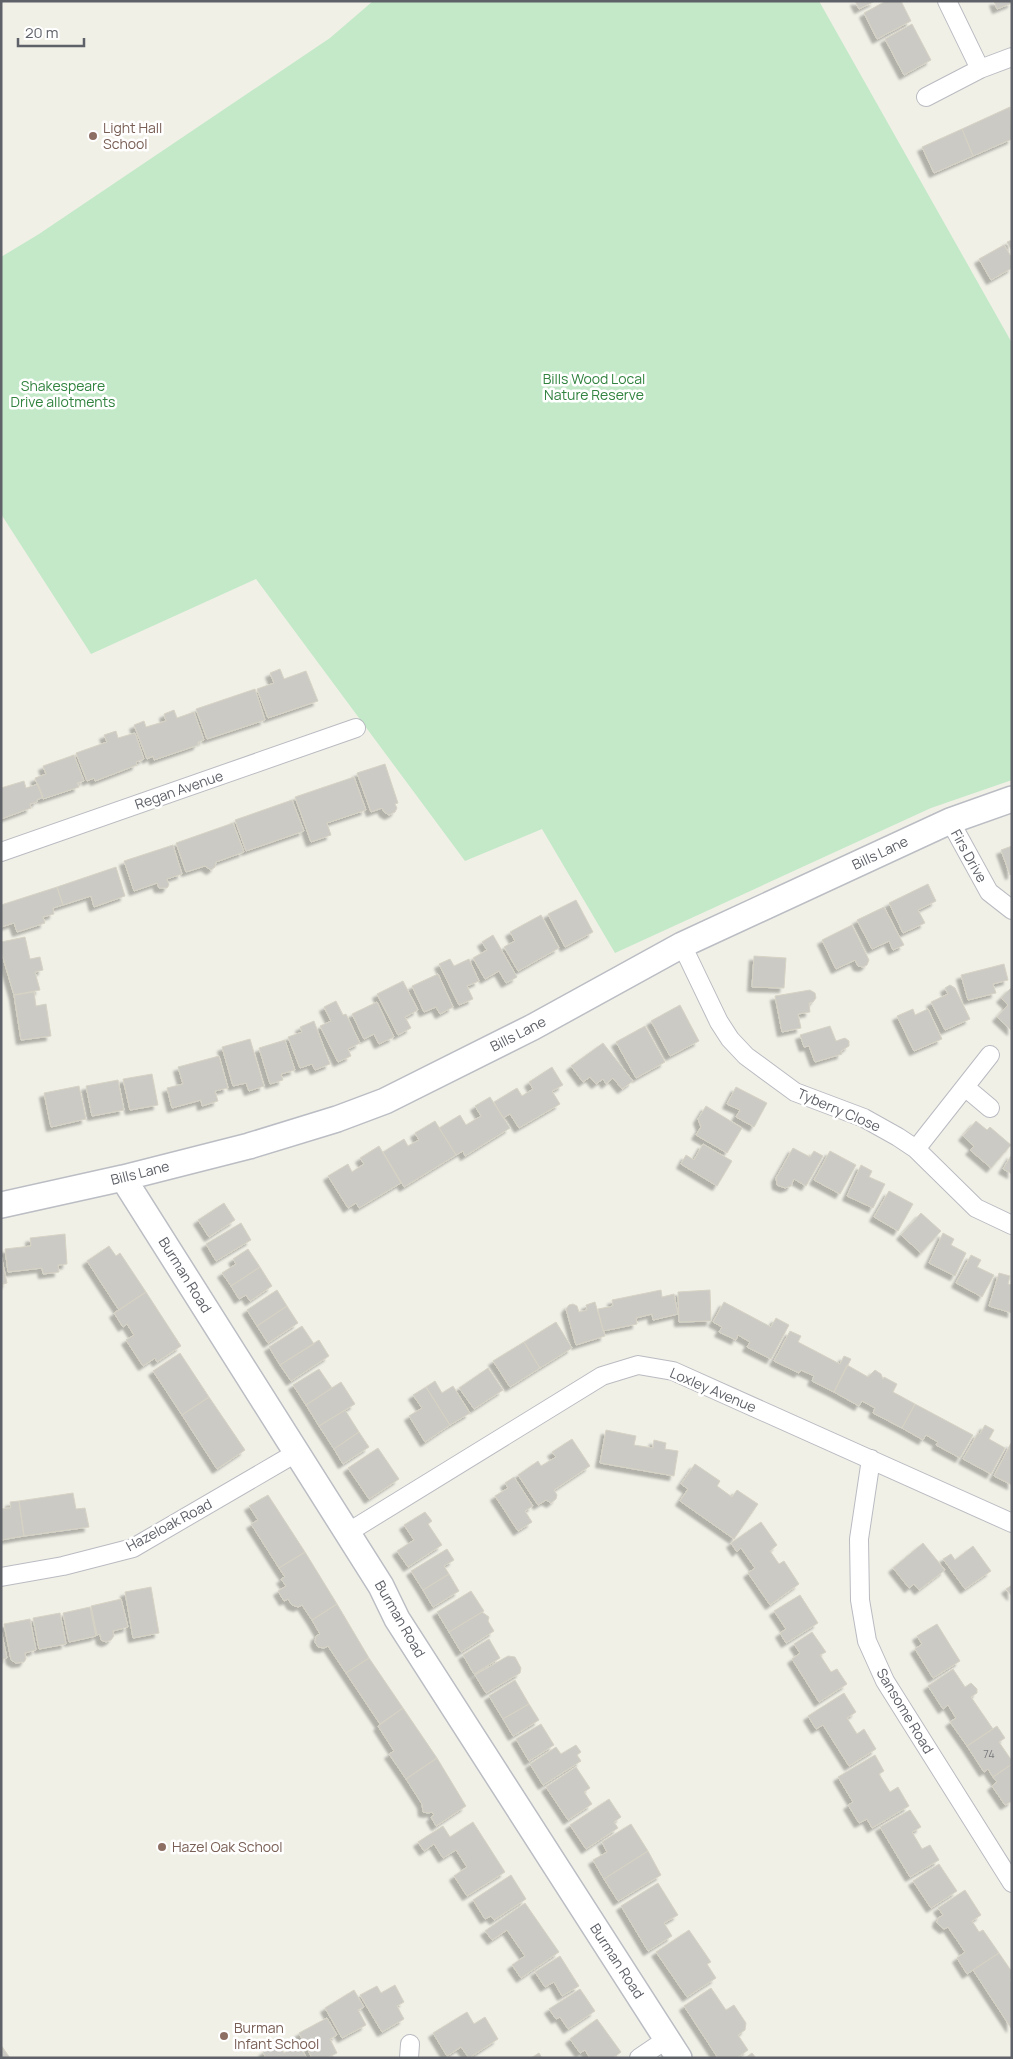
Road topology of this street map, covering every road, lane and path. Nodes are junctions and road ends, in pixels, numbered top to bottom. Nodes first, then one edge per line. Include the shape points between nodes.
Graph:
1 (947, 1) edge
2 (1012, 57) edge
3 (980, 69) junction
4 (926, 97) dead end
5 (356, 728) dead end
6 (1012, 800) edge
7 (950, 821) junction
8 (1, 852) edge
9 (1012, 910) edge
10 (682, 945) junction
11 (990, 1055) dead end
12 (965, 1087) junction
13 (990, 1108) dead end
14 (916, 1148) junction
15 (123, 1178) junction
16 (1, 1205) edge
17 (1012, 1225) edge
18 (296, 1453) junction
19 (871, 1459) junction
20 (1012, 1523) edge
21 (347, 1533) junction
22 (1, 1577) edge
23 (1012, 1883) edge
24 (673, 2049) edge
25 (639, 2058) edge

1 - 3 street
2 - 3 street
3 - 4 street
5 - 8 street, Regan Avenue
6 - 7 street, Bills Lane
7 - 9 street, Firs Drive via 989,892
7 - 10 street, Bills Lane
10 - 14 street, Tyberry Close via 719,1022 746,1056 795,1092 864,1118
10 - 15 street, Bills Lane via 533,1027 385,1101 249,1146
11 - 12 street
12 - 13 street
12 - 14 street
14 - 17 street, Tyberry Close via 976,1208
15 - 16 street, Bills Lane
15 - 18 street, Burman Road
18 - 21 street, Burman Road
18 - 22 street, Hazeloak Road via 133,1548 63,1566
19 - 20 street, Loxley Avenue
19 - 21 street, Loxley Avenue via 673,1371 638,1365 602,1376
19 - 23 street, Sansome Road via 858,1539 860,1600 867,1641 885,1681
21 - 24 street, Burman Road via 381,1586 397,1619
24 - 25 street

